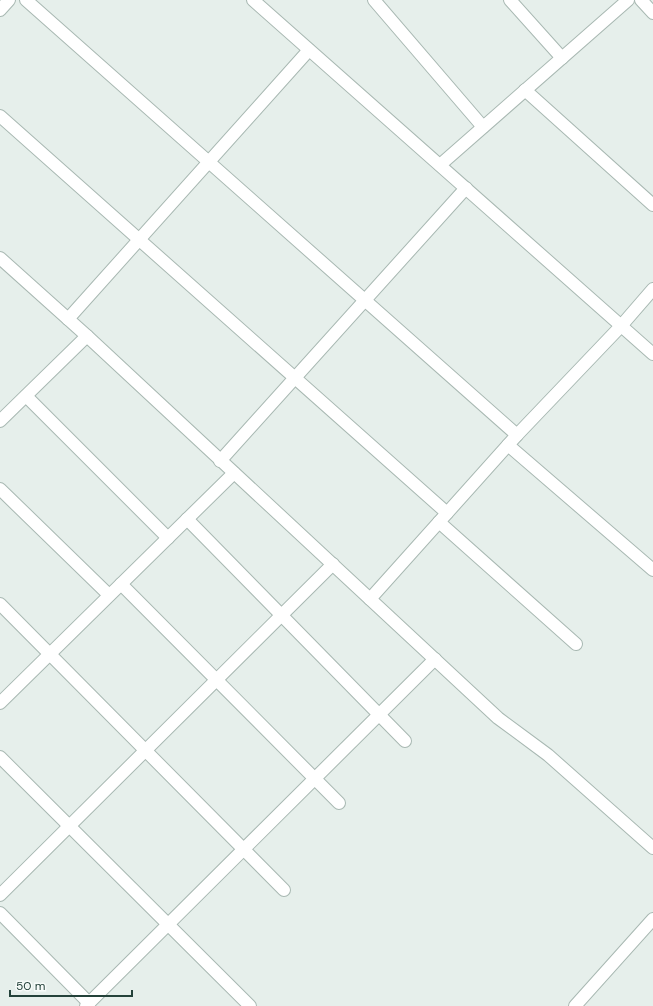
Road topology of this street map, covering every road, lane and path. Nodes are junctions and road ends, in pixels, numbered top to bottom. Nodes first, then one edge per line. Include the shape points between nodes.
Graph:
1 (9, 0) edge
2 (26, 0) edge
3 (374, 0) edge
4 (510, 0) edge
5 (628, 0) edge
6 (641, 0) edge
7 (262, 3) edge
8 (0, 10) edge
9 (653, 13) edge
10 (309, 50) junction
11 (562, 58) junction
12 (525, 90) junction
13 (0, 116) edge
14 (483, 127) junction
15 (208, 162) junction
16 (440, 165) junction
17 (466, 188) junction
18 (653, 205) edge
19 (139, 240) junction
20 (0, 258) edge
21 (653, 289) edge
22 (365, 300) junction
23 (68, 319) junction
24 (621, 326) junction
25 (87, 336) junction
26 (653, 354) edge
27 (295, 378) junction
28 (26, 396) junction
29 (0, 421) edge
30 (517, 435) junction
31 (508, 445) junction
32 (220, 460) junction
33 (234, 473) junction
34 (0, 489) edge
35 (443, 517) junction
36 (187, 519) junction
37 (168, 538) junction
38 (332, 564) junction
39 (653, 570) edge
40 (121, 584) junction
41 (109, 595) junction
42 (370, 599) junction
43 (0, 604) edge
44 (281, 615) junction
45 (576, 644) dead end
46 (50, 654) junction
47 (435, 659) junction
48 (216, 680) junction
49 (0, 703) edge
50 (379, 715) junction
51 (405, 741) dead end
52 (145, 750) junction
53 (0, 757) edge
54 (315, 779) junction
55 (339, 803) dead end
56 (69, 826) junction
57 (653, 848) edge
58 (244, 849) junction
59 (284, 890) dead end
60 (0, 895) edge
61 (0, 913) edge
62 (168, 924) junction
63 (649, 925) edge
64 (87, 1004) edge
65 (578, 1005) edge
66 (250, 1006) edge

1 - 8 street
2 - 15 street
3 - 14 street
4 - 11 street
5 - 11 street
6 - 9 street
7 - 10 street
10 - 15 street
10 - 16 street
11 - 12 street
12 - 14 street
12 - 18 street
13 - 19 street
14 - 16 street
15 - 19 street
15 - 22 street
16 - 17 street
17 - 22 street
17 - 24 street
19 - 23 street
19 - 27 street
20 - 23 street
21 - 24 street
22 - 27 street
22 - 30 street
23 - 25 street
24 - 26 street
24 - 30 street
25 - 28 street
25 - 32 street
27 - 32 street
27 - 35 street
28 - 29 street
28 - 37 street
30 - 31 street
31 - 35 street
31 - 39 street
32 - 33 street
33 - 36 street
33 - 38 street
34 - 41 street
35 - 42 street
35 - 45 street
36 - 37 street
36 - 44 street
37 - 40 street
38 - 42 street
38 - 44 street
40 - 41 street
40 - 48 street
41 - 46 street
42 - 47 street
43 - 46 street
44 - 48 street
44 - 50 street
46 - 49 street
46 - 52 street
47 - 50 street
47 - 57 street via 498,718 548,754
48 - 52 street
48 - 54 street
50 - 51 street
50 - 54 street
52 - 56 street
52 - 58 street
53 - 56 street
54 - 55 street
54 - 58 street
56 - 60 street
56 - 62 street
58 - 59 street
58 - 62 street
61 - 64 street
62 - 64 street
62 - 66 street
63 - 65 street

